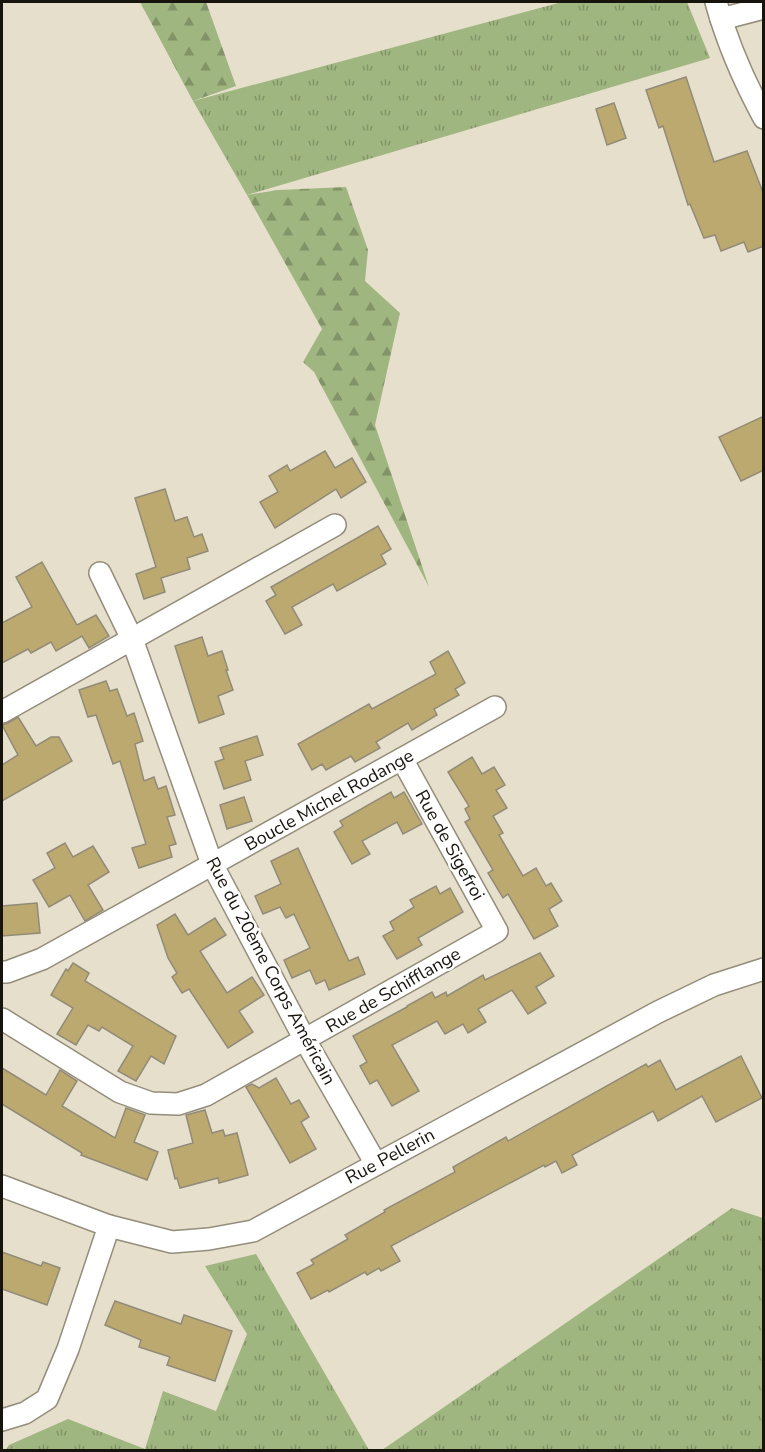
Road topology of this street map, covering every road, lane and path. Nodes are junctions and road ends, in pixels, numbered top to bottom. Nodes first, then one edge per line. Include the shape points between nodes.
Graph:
1 (764, 9) edge
2 (718, 10) edge
3 (764, 118) edge
4 (335, 525) dead end
5 (99, 573) dead end
6 (132, 639) junction
7 (495, 707) dead end
8 (2, 712) edge
9 (402, 759) junction
10 (212, 864) junction
11 (497, 931) joint
12 (764, 969) edge
13 (2, 972) edge
14 (2, 1019) edge
15 (305, 1040) junction
16 (376, 1164) junction
17 (2, 1186) edge
18 (109, 1226) junction
19 (2, 1420) edge

1 - 2 street
2 - 3 street via 739,68
4 - 6 street
5 - 6 street, Rue du 20ème Corps Américain
6 - 8 street
6 - 10 street, Rue du 20ème Corps Américain
7 - 9 street, Boucle Michel Rodange
9 - 10 street, Boucle Michel Rodange
9 - 11 street, Rue de Sigefroi
10 - 13 street, Boucle Michel Rodange via 42,959
10 - 15 street, Rue du 20ème Corps Américain
11 - 15 street, Rue de Schifflange
12 - 16 street, Rue Pellerin via 714,985 658,1012
14 - 15 street, Rue de Schifflange via 120,1092 151,1103 178,1104 206,1095
15 - 16 street, Rue du 20ème Corps Américain
16 - 18 street, Rue Pellerin via 253,1231 171,1242
17 - 18 street, Rue Pellerin
18 - 19 street via 47,1399 25,1413

